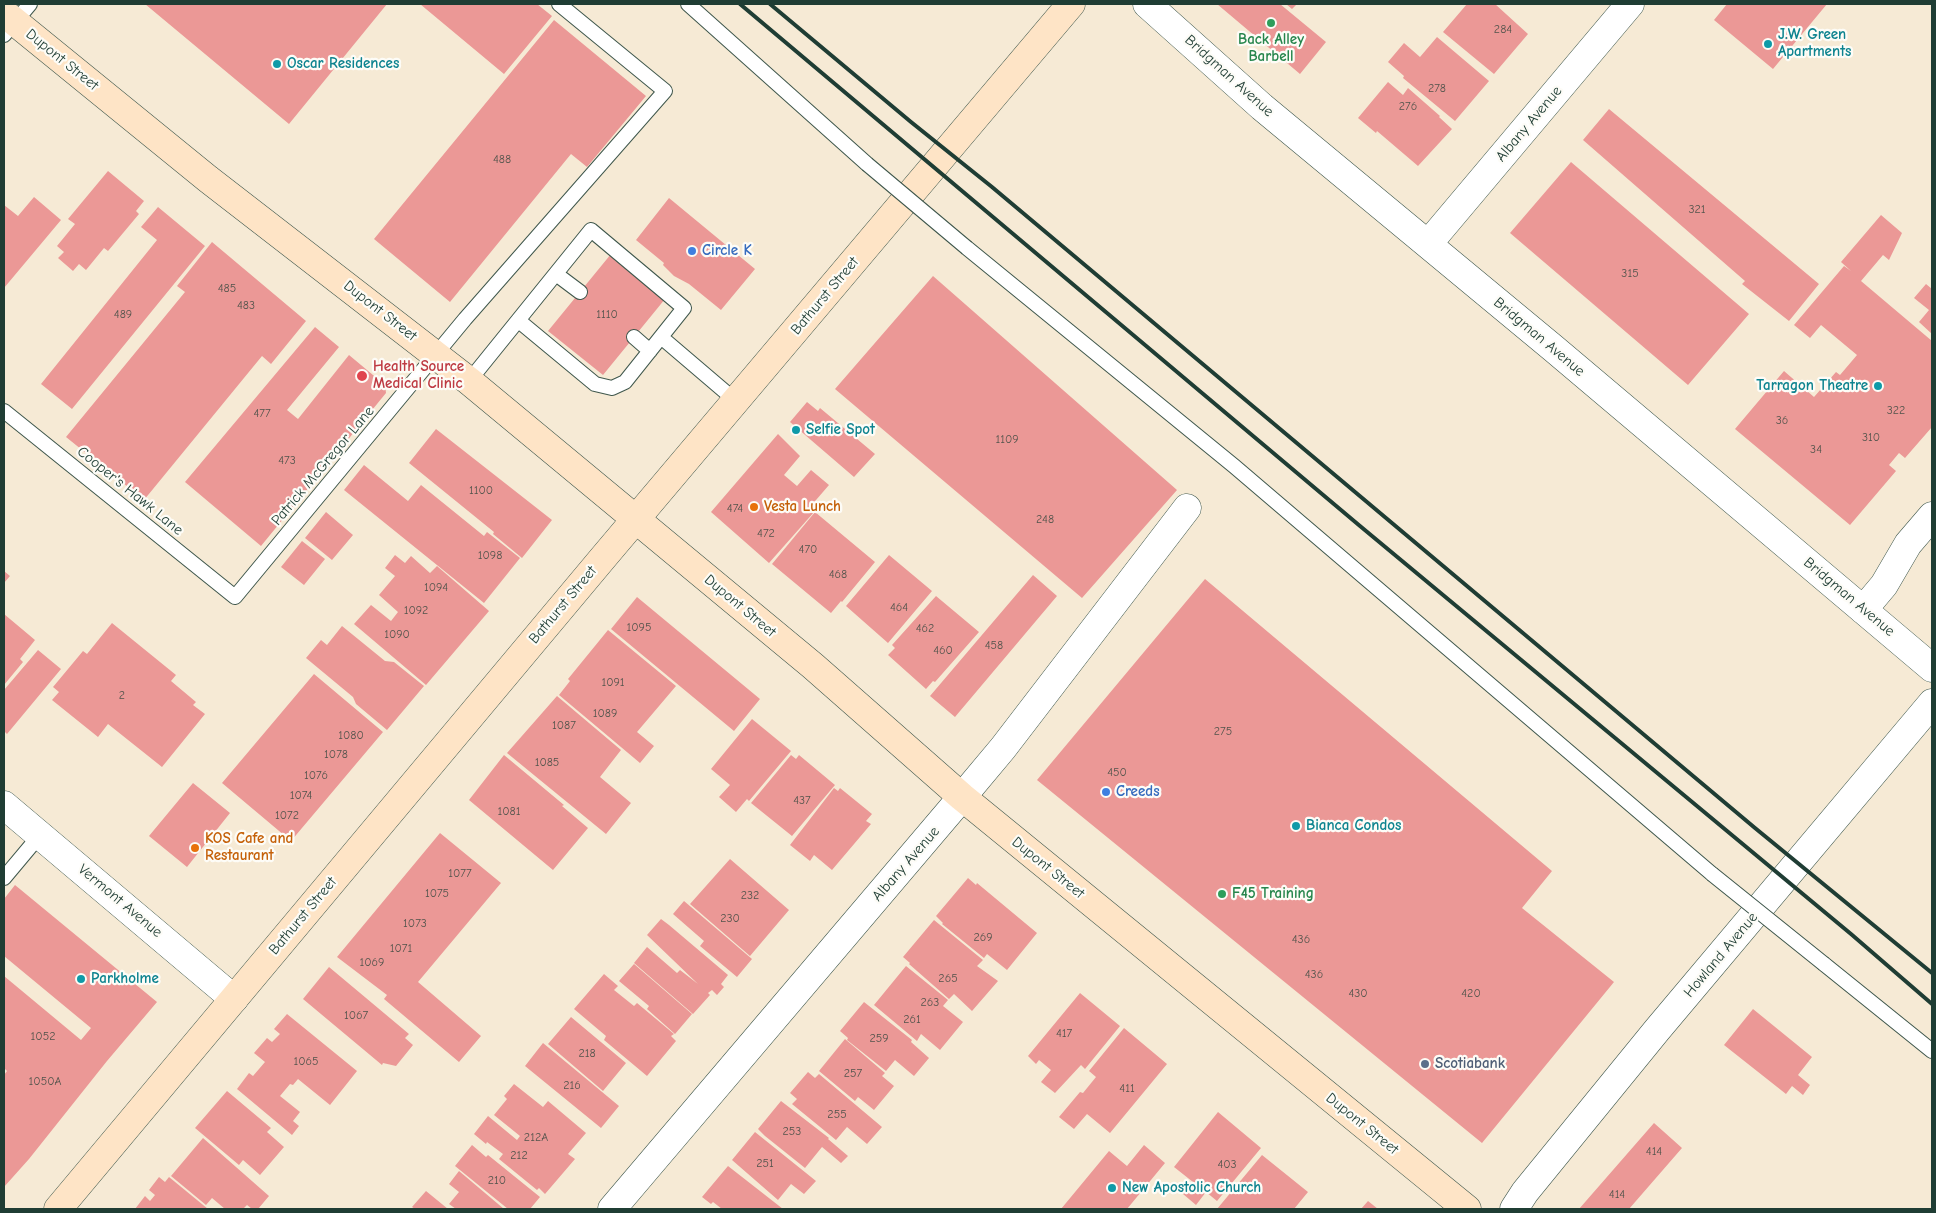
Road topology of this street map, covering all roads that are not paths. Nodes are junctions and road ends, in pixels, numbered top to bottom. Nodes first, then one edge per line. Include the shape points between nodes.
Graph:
1 (559, 4) edge
2 (688, 4) edge
3 (1071, 4) edge
4 (1147, 4) edge
5 (1630, 4) edge
6 (13, 18) edge
7 (1428, 244) junction
8 (556, 274) junction
9 (580, 292) dead end
10 (519, 321) junction
11 (634, 337) dead end
12 (661, 337) junction
13 (650, 351) junction
14 (435, 354) junction
15 (469, 381) junction
16 (736, 401) junction
17 (4, 411) edge
18 (1187, 508) dead end
19 (1932, 516) edge
20 (635, 519) junction
21 (235, 597) joint
22 (1863, 610) junction
23 (1932, 668) edge
24 (1932, 703) edge
25 (962, 797) junction
26 (4, 805) edge
27 (40, 835) junction
28 (4, 878) edge
29 (234, 999) junction
30 (1932, 1051) edge
31 (58, 1209) edge
32 (612, 1209) edge
33 (1467, 1209) edge
34 (1514, 1209) edge

1 - 14 lane, Patrick McGregor Lane via 665,91
2 - 30 lane, bridge via 867,164 1234,466 1712,874
3 - 16 main road, Bathurst Street
4 - 7 street, Bridgman Avenue via 1262,107
5 - 7 street, Albany Avenue
6 - 14 main road, Dupont Street via 208,179
7 - 22 street, Bridgman Avenue
8 - 9 lane
8 - 10 lane
8 - 12 lane via 591,230 684,308
10 - 13 lane via 596,384 612,388 625,382
10 - 15 lane
11 - 13 lane
12 - 13 lane
12 - 16 lane
14 - 15 main road, Dupont Street
14 - 21 lane, Patrick McGregor Lane
15 - 20 main road, Dupont Street
16 - 20 main road, Bathurst Street
17 - 21 lane, Cooper's Hawk Lane
18 - 25 street, Albany Avenue
19 - 22 street via 1908,544 1884,585
20 - 25 main road, Dupont Street via 813,666
20 - 29 main road, Bathurst Street
22 - 23 street, Bridgman Avenue
24 - 34 street, Howland Avenue via 1657,1030
25 - 32 street, Albany Avenue
25 - 33 main road, Dupont Street
26 - 27 street, Vermont Avenue
27 - 28 lane
27 - 29 street, Vermont Avenue
29 - 31 main road, Bathurst Street

